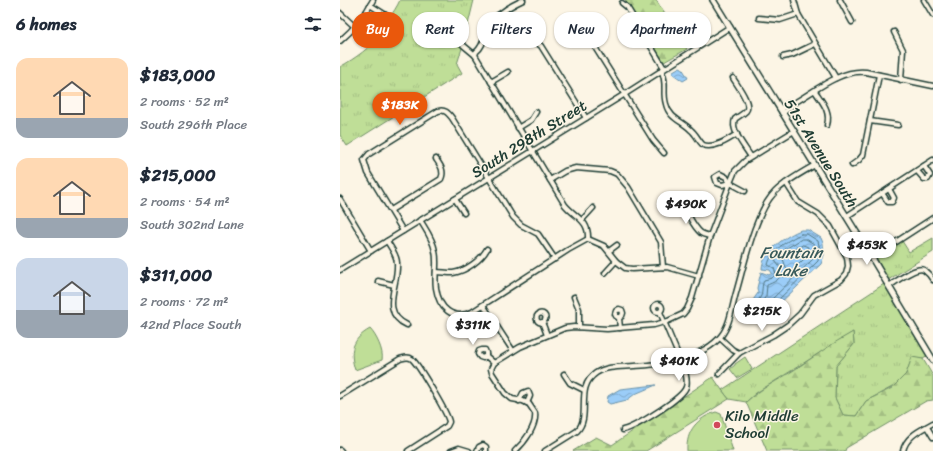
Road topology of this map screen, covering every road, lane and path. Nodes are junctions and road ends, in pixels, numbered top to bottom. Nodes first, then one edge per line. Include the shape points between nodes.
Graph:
1 (373, 0) edge
2 (523, 0) edge
3 (713, 0) edge
4 (794, 0) edge
5 (840, 0) edge
6 (924, 0) edge
7 (622, 3) dead end
8 (370, 5) junction
9 (366, 12) edge
10 (381, 12) edge
11 (503, 12) edge
12 (340, 13) edge
13 (798, 14) junction
14 (933, 15) edge
15 (759, 18) dead end
16 (852, 22) dead end
17 (352, 24) edge
18 (730, 27) junction
19 (352, 30) edge
20 (894, 32) dead end
21 (340, 41) edge
22 (815, 44) junction
23 (466, 48) edge
24 (480, 48) edge
25 (542, 48) edge
26 (596, 48) edge
27 (475, 55) junction
28 (783, 57) dead end
29 (662, 69) junction
30 (508, 72) dead end
31 (879, 76) junction
32 (733, 78) dead end
33 (836, 78) junction
34 (900, 80) junction
35 (491, 82) junction
36 (933, 86) edge
37 (815, 91) junction
38 (625, 94) junction
39 (781, 111) junction
40 (536, 112) dead end
41 (586, 118) junction
42 (870, 121) junction
43 (827, 125) dead end
44 (898, 125) dead end
45 (518, 128) junction
46 (794, 131) junction
47 (737, 134) junction
48 (532, 151) junction
49 (664, 153) dead end
50 (751, 157) junction
51 (436, 159) dead end
52 (933, 160) edge
53 (815, 164) junction
54 (852, 164) dead end
55 (924, 166) junction
56 (917, 171) junction
57 (488, 178) junction
58 (550, 180) junction
59 (730, 183) junction
60 (786, 183) junction
61 (889, 189) junction
62 (745, 191) dead end
63 (882, 193) junction
64 (340, 199) edge
65 (455, 199) junction
66 (684, 199) dead end
67 (593, 208) dead end
68 (391, 210) junction
69 (464, 213) dead end
70 (846, 216) junction
71 (933, 218) edge
72 (420, 220) junction
73 (582, 220) junction
74 (404, 231) junction
75 (710, 236) junction
76 (588, 239) junction
77 (387, 241) junction
78 (617, 245) dead end
79 (487, 249) dead end
80 (371, 251) junction
81 (609, 251) junction
82 (869, 253) junction
83 (554, 259) junction
84 (616, 261) junction
85 (663, 266) junction
86 (340, 270) edge
87 (436, 272) junction
88 (605, 273) dead end
89 (699, 276) junction
90 (933, 280) edge
91 (378, 281) dead end
92 (394, 285) junction
93 (889, 286) junction
94 (574, 297) dead end
95 (483, 305) junction
96 (660, 312) dead end
97 (619, 318) dead end
98 (542, 322) dead end
99 (664, 323) junction
100 (407, 325) dead end
101 (579, 327) junction
102 (620, 328) junction
103 (547, 335) junction
104 (720, 338) junction
105 (513, 351) junction
106 (739, 353) junction
107 (486, 356) dead end
108 (680, 359) junction
109 (933, 360) edge
110 (494, 363) junction
111 (564, 374) dead end
112 (719, 374) dead end
113 (584, 390) junction
114 (340, 396) edge
115 (519, 400) junction
116 (527, 403) junction
117 (933, 423) edge
118 (927, 427) junction
119 (623, 430) dead end
120 (933, 437) edge
121 (517, 450) edge
122 (408, 451) edge
123 (450, 451) edge
124 (469, 451) edge
125 (477, 451) edge
126 (486, 451) edge
127 (545, 451) edge
128 (903, 451) edge

1 - 8 street
2 - 11 street
3 - 18 main road, 51st Avenue South
4 - 13 street
5 - 16 street
6 - 14 street
7 - 29 street via 627,7
8 - 9 street
8 - 10 street
12 - 17 street
13 - 15 street via 780,20
13 - 22 street
18 - 29 street, South 298th Street
18 - 39 main road, 51st Avenue South
19 - 21 street
20 - 34 street via 903,50
22 - 28 street via 792,56
22 - 33 street
23 - 27 street
24 - 27 street
25 - 41 street
26 - 38 street
27 - 35 street
29 - 38 street, South 298th Street
29 - 47 street via 668,110 675,119 692,131 703,145 720,143
30 - 35 street
31 - 33 street via 857,71
31 - 34 street
31 - 42 street
32 - 47 street via 748,106 736,118 734,124
33 - 37 street
34 - 36 street
35 - 45 street
37 - 39 street via 788,104
37 - 43 street via 828,112
38 - 41 street, South 298th Street
38 - 49 street via 653,140
39 - 46 main road, 51st Avenue South
40 - 45 street via 531,120
41 - 48 street, South 298th Street
42 - 44 street
42 - 54 street via 863,155
45 - 48 street
46 - 50 street
46 - 53 main road, 51st Avenue South
47 - 50 street
48 - 57 street, South 298th Street
48 - 58 street
50 - 59 street via 739,167
51 - 68 street via 442,169 440,179
52 - 55 street
53 - 60 street
53 - 70 main road, 51st Avenue South
55 - 56 street
55 - 56 street via 930,175 928,179 924,179
56 - 61 street
57 - 65 street, South 298th Street
57 - 68 street via 449,114 445,111 438,112 369,154 364,160 368,172
57 - 83 street via 513,217 538,234
58 - 73 street via 566,207
58 - 85 street via 573,168 607,170 620,176 661,242
59 - 62 street
59 - 75 street
60 - 104 street via 774,193 764,207
60 - 106 street via 800,204 829,224 848,260 847,271 843,278 812,297 788,325 773,336
61 - 63 street
61 - 63 street via 894,198 892,202 888,202
63 - 70 street
64 - 80 street
65 - 69 street
65 - 72 street, South 298th Street
66 - 75 street via 685,209 697,228 701,233
67 - 73 street
68 - 74 street
70 - 82 main road, 51st Avenue South
71 - 82 street via 896,242
72 - 74 street, South 298th Street
72 - 87 street via 434,248
73 - 76 street via 588,230
74 - 77 street, South 298th Street
75 - 89 street
76 - 81 street
76 - 83 street
77 - 80 street, South 298th Street
77 - 92 street via 397,261
78 - 81 street
79 - 87 street via 478,260 462,270 452,273
80 - 86 street, South 298th Street
81 - 84 street
82 - 93 main road, 51st Avenue South
83 - 95 street
84 - 85 street via 622,267 628,268
84 - 88 street
85 - 89 street
87 - 95 street via 439,299 452,314 466,314
89 - 99 street via 687,309
90 - 93 street via 920,269
91 - 92 street
92 - 100 street via 393,309 398,319
93 - 109 main road, 51st Avenue South
94 - 101 street via 579,309
95 - 105 street
96 - 99 street
97 - 102 street
98 - 103 street
99 - 102 street
99 - 108 street
101 - 102 street
101 - 103 street via 565,328
103 - 105 street
104 - 106 street
104 - 108 street via 708,348
105 - 110 street
106 - 112 street
107 - 110 street
108 - 113 street via 657,365 603,370 591,377
108 - 119 street via 686,378 684,391 676,400
110 - 115 street via 491,371 499,386 509,397
111 - 113 street via 570,383
113 - 127 street via 582,423 578,430
114 - 122 street via 399,360 411,358 448,418 449,424
115 - 116 street
115 - 116 street via 523,393 528,391 530,396
116 - 121 street via 534,411 535,420
117 - 118 street
118 - 120 street
118 - 128 street via 908,440
123 - 124 street via 459,448
125 - 126 street via 482,445 486,447

